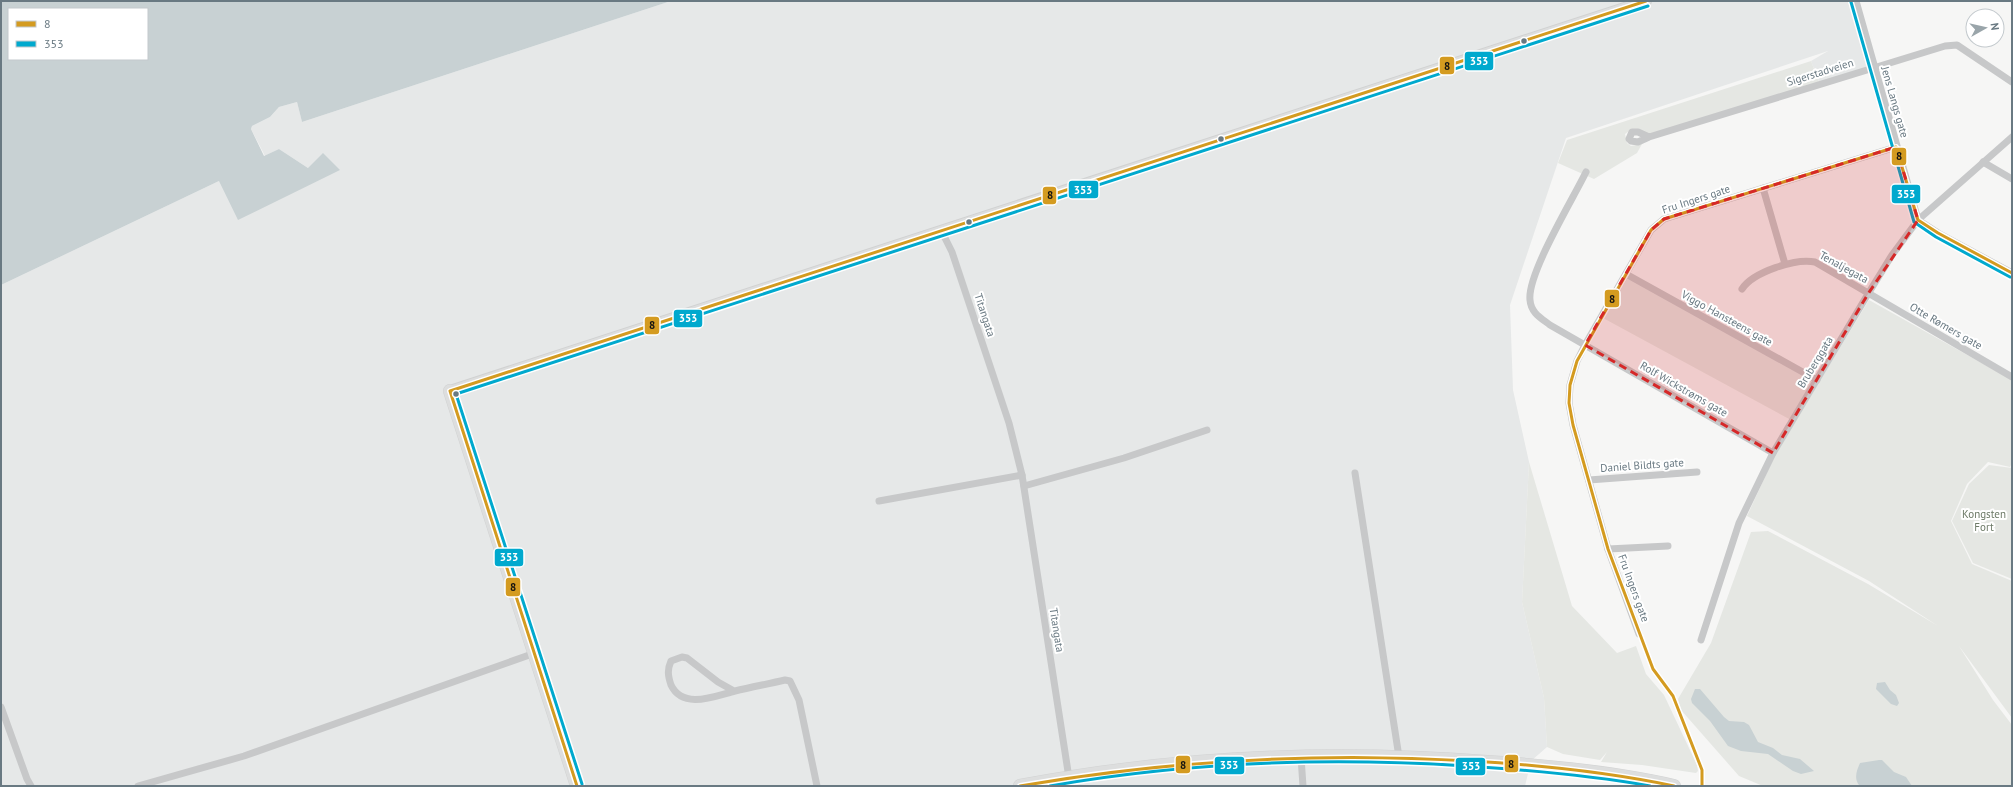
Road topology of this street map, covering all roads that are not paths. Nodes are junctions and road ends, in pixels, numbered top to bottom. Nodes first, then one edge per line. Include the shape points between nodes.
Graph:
1 (1646, 1) edge
2 (1856, 1) edge
3 (1874, 67) junction
4 (2012, 82) edge
5 (1649, 137) dead end
6 (2012, 137) edge
7 (1896, 147) junction
8 (1983, 162) junction
9 (1586, 172) dead end
10 (2012, 179) edge
11 (1764, 188) junction
12 (1918, 220) junction
13 (942, 232) junction
14 (1785, 264) junction
15 (2012, 273) edge
16 (1626, 274) junction
17 (1742, 289) dead end
18 (1868, 294) junction
19 (1585, 345) junction
20 (2012, 377) edge
21 (1817, 380) junction
22 (450, 391) joint
23 (1207, 430) dead end
24 (1774, 452) junction
25 (1697, 472) dead end
26 (1355, 473) dead end
27 (1022, 475) junction
28 (1589, 480) junction
29 (1024, 486) junction
30 (879, 501) dead end
31 (1668, 546) dead end
32 (1608, 549) junction
33 (1639, 634) dead end
34 (1701, 640) dead end
35 (535, 653) junction
36 (734, 692) junction
37 (1, 707) edge
38 (1301, 757) junction
39 (1399, 757) junction
40 (1069, 778) junction
41 (31, 786) edge
42 (138, 786) edge
43 (577, 786) edge
44 (817, 786) edge
45 (1020, 786) edge
46 (1303, 786) edge
47 (1674, 786) edge

1 - 13 street
2 - 3 street, Jens Langs gate
3 - 4 street, Sigerstadveien via 1956,45
3 - 5 street, Sigerstadveien
3 - 7 street, Jens Langs gate
6 - 8 street, Bruberggata
7 - 11 street, Fru Ingers gate
7 - 12 street, Jens Langs gate
8 - 10 street
8 - 12 street, Bruberggata
9 - 19 street, Rolf Wickstrøms gate via 1531,284 1530,301 1534,312 1550,325
11 - 14 street
11 - 16 street, Fru Ingers gate via 1664,219 1650,230
12 - 15 street
12 - 18 street, Bruberggata
13 - 22 street
13 - 27 street, Titangata via 952,252 996,384
14 - 17 street, Tenaljegata via 1758,274
14 - 18 street, Tenaljegata via 1805,260 1815,262
16 - 19 street, Fru Ingers gate
16 - 21 street, Viggo Hansteens gate
18 - 20 street, Otte Rømers gate
18 - 21 street, Bruberggata
19 - 24 street, Rolf Wickstrøms gate
19 - 28 street, Fru Ingers gate via 1570,384 1569,403
21 - 24 street, Bruberggata
22 - 35 highway
23 - 29 street via 1124,458
24 - 34 street, Bruberggata via 1739,523
25 - 28 street, Daniel Bildts gate
26 - 39 street
27 - 29 street, Titangata
27 - 30 street
28 - 32 street, Fru Ingers gate
29 - 40 street, Titangata
31 - 32 street, Fru Ingers gate
32 - 33 street, Fru Ingers gate
35 - 42 street via 244,756
35 - 43 highway
36 - 36 street via 702,700 678,695 668,673 671,661 687,658
36 - 44 street via 790,681 799,700
37 - 41 street via 26,779
38 - 39 highway
38 - 40 highway via 1219,761
38 - 46 street
39 - 47 highway via 1559,768
40 - 45 highway

